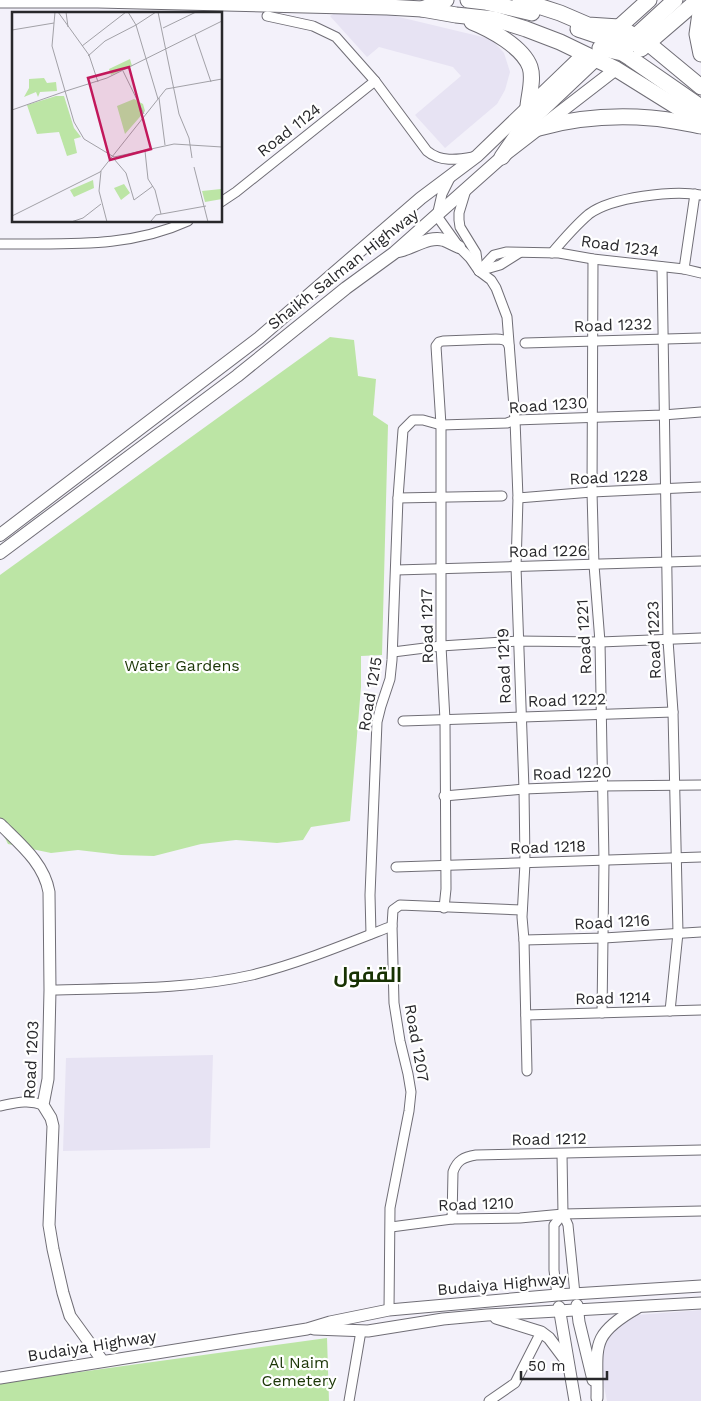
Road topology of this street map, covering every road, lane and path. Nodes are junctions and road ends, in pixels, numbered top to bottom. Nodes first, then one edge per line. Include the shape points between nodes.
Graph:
1 (0, 0) edge
2 (446, 0) edge
3 (468, 0) edge
4 (649, 0) edge
5 (675, 0) edge
6 (698, 0) edge
7 (531, 1) edge
8 (701, 6) edge
9 (422, 9) junction
10 (456, 15) junction
11 (267, 16) dead end
12 (619, 27) junction
13 (649, 44) junction
14 (600, 48) junction
15 (628, 48) junction
16 (701, 54) edge
17 (616, 69) junction
18 (375, 81) junction
19 (701, 87) edge
20 (528, 106) junction
21 (701, 107) edge
22 (701, 122) edge
23 (701, 126) edge
24 (539, 128) junction
25 (477, 156) junction
26 (502, 157) junction
27 (452, 176) junction
28 (466, 190) junction
29 (698, 194) edge
30 (222, 201) edge
31 (437, 216) junction
32 (186, 222) edge
33 (0, 244) edge
34 (459, 247) junction
35 (394, 253) junction
36 (552, 253) junction
37 (593, 259) junction
38 (662, 267) junction
39 (684, 269) junction
40 (479, 271) junction
41 (701, 273) edge
42 (701, 338) edge
43 (662, 339) junction
44 (592, 340) junction
45 (525, 343) dead end
46 (509, 347) junction
47 (701, 412) edge
48 (663, 415) junction
49 (593, 417) junction
50 (515, 420) junction
51 (441, 425) junction
52 (403, 430) joint
53 (701, 487) edge
54 (666, 489) junction
55 (592, 492) junction
56 (502, 496) dead end
57 (442, 497) junction
58 (398, 498) junction
59 (518, 498) junction
60 (0, 535) edge
61 (0, 553) edge
62 (701, 561) edge
63 (668, 563) junction
64 (594, 565) junction
65 (516, 567) junction
66 (441, 568) junction
67 (396, 570) junction
68 (701, 638) edge
69 (668, 640) junction
70 (518, 641) junction
71 (600, 642) junction
72 (441, 646) junction
73 (393, 652) junction
74 (673, 712) junction
75 (601, 714) junction
76 (520, 716) junction
77 (445, 720) junction
78 (403, 721) dead end
79 (701, 785) edge
80 (602, 786) junction
81 (675, 786) junction
82 (524, 789) junction
83 (444, 796) junction
84 (0, 824) edge
85 (701, 857) edge
86 (677, 858) junction
87 (604, 860) junction
88 (524, 863) junction
89 (445, 866) junction
90 (396, 867) dead end
91 (444, 908) junction
92 (522, 910) junction
93 (392, 926) junction
94 (701, 932) edge
95 (678, 933) junction
96 (371, 934) junction
97 (604, 938) junction
98 (524, 940) junction
99 (50, 990) junction
100 (701, 1010) edge
101 (670, 1011) junction
102 (602, 1013) junction
103 (526, 1015) junction
104 (527, 1070) dead end
105 (43, 1105) junction
106 (0, 1106) edge
107 (701, 1150) edge
108 (562, 1154) junction
109 (701, 1211) edge
110 (563, 1214) junction
111 (452, 1219) junction
112 (391, 1226) junction
113 (701, 1286) edge
114 (575, 1294) junction
115 (557, 1295) junction
116 (701, 1303) edge
117 (642, 1306) junction
118 (389, 1310) junction
119 (577, 1311) junction
120 (560, 1312) junction
121 (487, 1316) junction
122 (307, 1329) junction
123 (361, 1331) junction
124 (541, 1332) junction
125 (102, 1360) junction
126 (568, 1364) junction
127 (0, 1378) edge
128 (598, 1400) edge
129 (349, 1401) edge
130 (489, 1401) edge
131 (575, 1401) edge

1 - 9 main road
2 - 9 main road
3 - 14 main road via 528,12
4 - 12 main road, Shaikh Salman Highway
5 - 15 main road
6 - 13 main road, Shaikh Salman Highway
7 - 12 main road via 588,25
8 - 16 main road via 697,34
9 - 10 main road
10 - 14 main road via 494,19
10 - 20 main road via 488,28 523,56 530,66
11 - 18 street via 325,30 336,37
12 - 14 main road, Shaikh Salman Highway
12 - 15 main road
13 - 15 main road
13 - 15 main road, Shaikh Salman Highway
13 - 19 main road
14 - 15 main road
14 - 17 main road
14 - 20 main road, Shaikh Salman Highway
14 - 26 main road via 522,128
15 - 17 main road, Shaikh Salman Highway
15 - 21 main road
17 - 22 main road
17 - 24 main road, Shaikh Salman Highway
18 - 25 street via 433,156 453,159
18 - 30 street, Road 1124
20 - 25 main road, Shaikh Salman Highway
23 - 24 main road via 653,118 613,117 573,120
24 - 26 main road, Shaikh Salman Highway
25 - 27 main road, Shaikh Salman Highway
26 - 28 main road, Shaikh Salman Highway
27 - 31 street via 442,194
27 - 60 main road, Shaikh Salman Highway via 421,198 259,338
28 - 31 main road, Shaikh Salman Highway
28 - 40 street, Road 1219 via 459,212 460,227 476,253
29 - 36 street, Road 1234 via 660,194 604,205 589,214
29 - 39 street, Road 1234
31 - 34 street, Road 1219
31 - 35 main road, Shaikh Salman Highway
32 - 33 street via 142,238 72,245
34 - 35 main road via 441,239
34 - 40 street, Road 1219
35 - 61 main road, Shaikh Salman Highway via 229,382
36 - 37 street, Road 1234
36 - 40 street, Road 1234 via 506,252 494,255
37 - 38 street, Road 1234
37 - 44 street, Road 1221
38 - 39 street, Road 1234
38 - 43 street, Road 1223
39 - 41 street, Road 1234
40 - 46 street, Road 1219 via 491,280 504,308
42 - 43 street, Road 1232
43 - 44 street, Road 1232
43 - 48 street, Road 1223
44 - 45 street, Road 1232
44 - 49 street, Road 1221
46 - 50 street, Road 1219
46 - 51 street, Road 1217 via 500,339 442,341 436,344
47 - 48 street, Road 1230
48 - 49 street, Road 1230
48 - 54 street, Road 1223
49 - 50 street, Road 1230
49 - 55 street, Road 1221
50 - 51 street, Road 1230
50 - 59 street, Road 1219
51 - 52 street, Road 1230 via 413,420
51 - 57 street, Road 1217
52 - 58 street, Road 1215
53 - 54 street, Road 1228
54 - 55 street, Road 1228
54 - 63 street, Road 1223
55 - 59 street, Road 1228
55 - 64 street, Road 1221
56 - 57 street
57 - 58 street
57 - 66 street, Road 1217
58 - 67 street, Road 1215
59 - 65 street, Road 1219
62 - 63 street, Road 1226
63 - 64 street, Road 1226
63 - 69 street, Road 1223
64 - 65 street, Road 1226
64 - 71 street, Road 1221
65 - 66 street, Road 1226
65 - 70 street, Road 1219
66 - 67 street, Road 1226
66 - 72 street, Road 1217
67 - 73 street, Road 1215
68 - 69 street
69 - 71 street
69 - 74 street, Road 1223
70 - 71 street
70 - 72 street
70 - 76 street, Road 1219
71 - 75 street, Road 1221
72 - 73 street
72 - 77 street, Road 1217
73 - 96 street, Road 1215 via 390,679 377,722
74 - 75 street, Road 1222
74 - 81 street, Road 1223
75 - 76 street, Road 1222
75 - 80 street, Road 1221
76 - 77 street, Road 1222
76 - 82 street, Road 1219
77 - 78 street, Road 1222
77 - 83 street, Road 1217
79 - 81 street, Road 1220
80 - 81 street, Road 1220
80 - 82 street, Road 1220
80 - 87 street, Road 1221
81 - 86 street, Road 1223
82 - 83 street, Road 1220
82 - 88 street, Road 1219
83 - 89 street, Road 1217
84 - 99 street, Road 1203 via 36,861 48,885
85 - 86 street, Road 1218
86 - 87 street, Road 1218
86 - 95 street, Road 1223
87 - 88 street, Road 1218
87 - 97 street, Road 1221
88 - 89 street, Road 1218
88 - 92 street, Road 1219
89 - 90 street, Road 1218
89 - 91 street, Road 1217
91 - 92 street, Road 1207
91 - 93 street, Road 1207 via 397,906 393,910
92 - 98 street, Road 1219
93 - 96 street
93 - 112 street, Road 1207 via 397,1025 411,1092 392,1191
94 - 95 street, Road 1216
95 - 97 street, Road 1216
95 - 101 street, Road 1223
96 - 99 street via 294,963 228,979 183,985
97 - 98 street, Road 1216
97 - 102 street, Road 1221
98 - 103 street, Road 1219
99 - 105 street, Road 1203 via 48,1079
100 - 101 street, Road 1214
101 - 102 street, Road 1214
102 - 103 street, Road 1214
103 - 104 street, Road 1219
105 - 106 street via 24,1102
105 - 125 street, Road 1203 via 53,1126 50,1225 62,1293 70,1316
107 - 108 street, Road 1212
108 - 110 street
108 - 111 street, Road 1212 via 476,1155 460,1160 453,1172
109 - 110 street, Road 1210
110 - 111 street, Road 1210
110 - 114 street via 568,1225
110 - 115 street via 554,1225
111 - 112 street, Road 1210
112 - 118 street, Road 1207
113 - 114 street, Budaiya Highway
114 - 115 street, Budaiya Highway
114 - 119 street
115 - 118 street, Budaiya Highway
115 - 120 street
116 - 117 street, Budaiya Highway
117 - 119 street, Budaiya Highway
117 - 128 street via 611,1325 600,1340
118 - 122 street, Budaiya Highway
119 - 120 street, Budaiya Highway
119 - 128 street
120 - 121 street, Budaiya Highway
120 - 126 street
121 - 123 street, Budaiya Highway
121 - 124 street
122 - 123 street, Budaiya Highway
122 - 125 street, Budaiya Highway
123 - 129 street
124 - 126 street
124 - 130 street via 515,1383
125 - 127 street, Budaiya Highway
126 - 131 street

